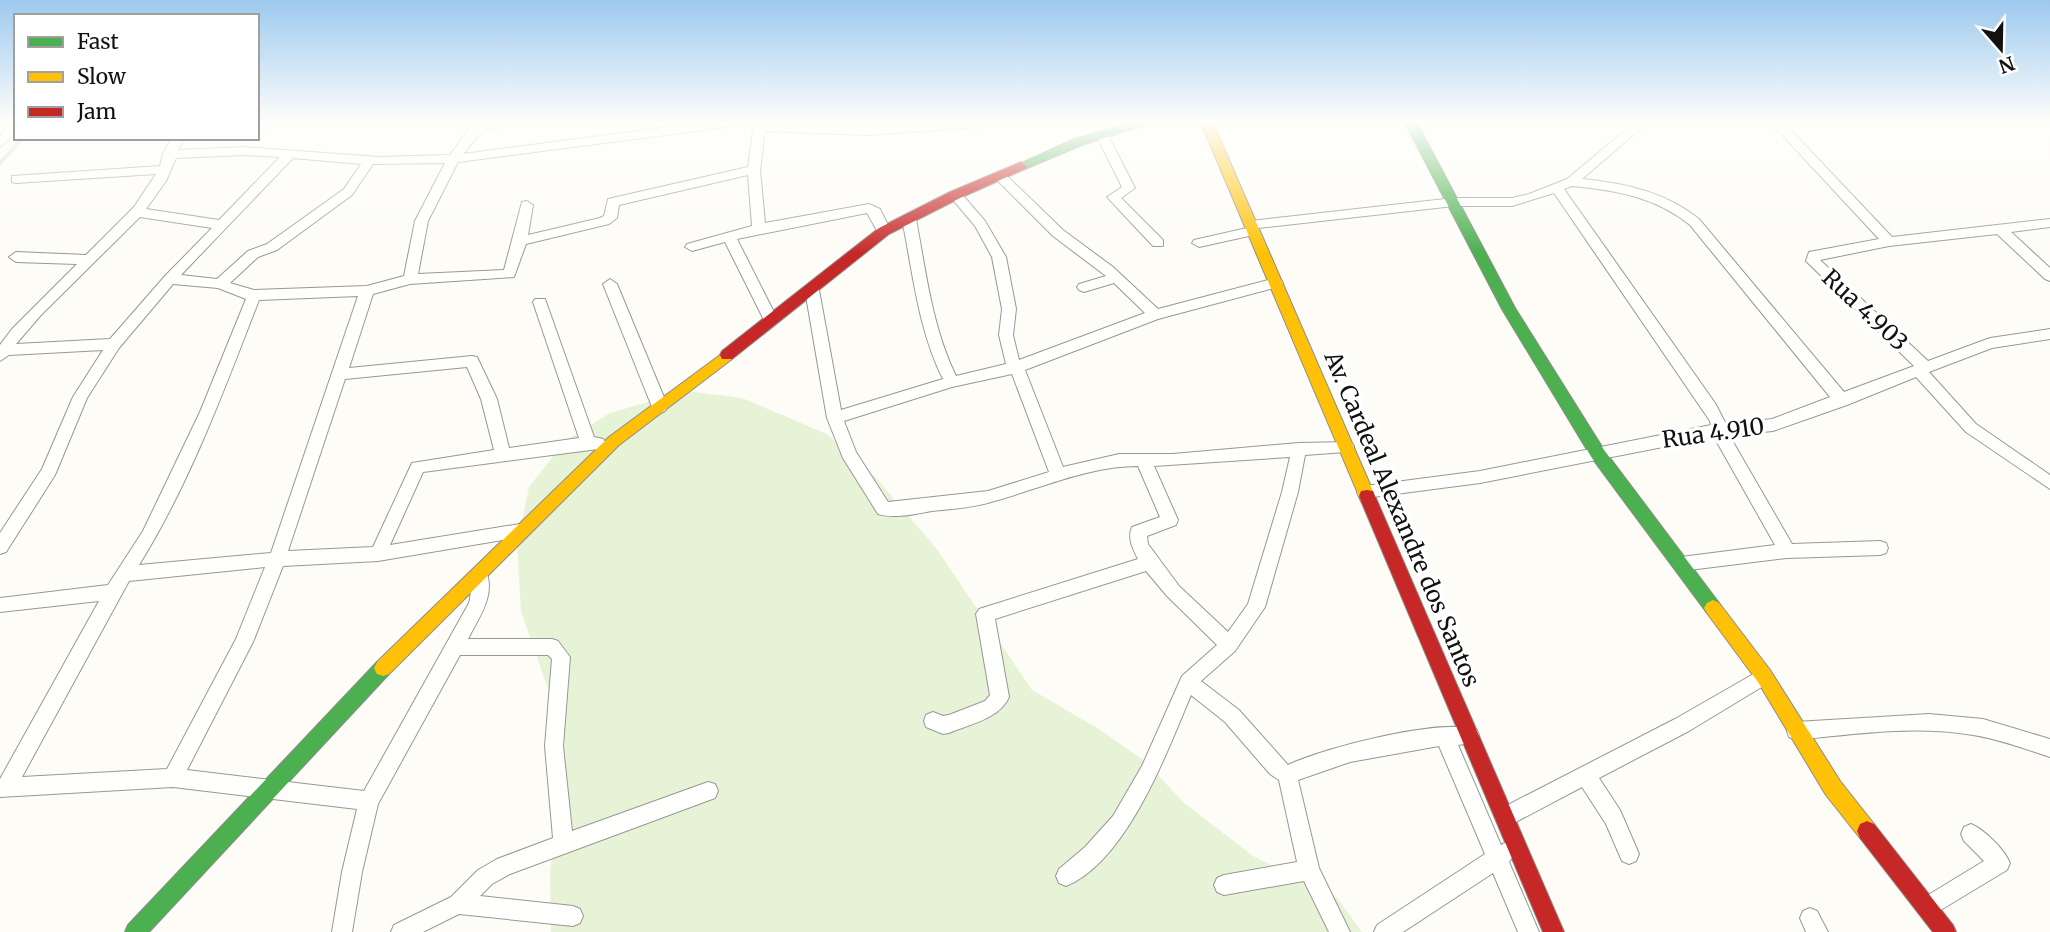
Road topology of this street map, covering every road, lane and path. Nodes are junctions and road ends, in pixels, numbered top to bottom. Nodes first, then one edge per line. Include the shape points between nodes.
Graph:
1 (166, 166) edge
2 (278, 166) edge
3 (365, 166) edge
4 (451, 166) edge
5 (754, 166) edge
6 (1022, 166) edge
7 (1118, 166) edge
8 (1226, 166) edge
9 (1435, 166) edge
10 (1590, 166) edge
11 (1818, 166) edge
12 (165, 170) junction
13 (754, 170) junction
14 (1001, 177) junction
15 (16, 179) dead end
16 (1572, 182) junction
17 (1557, 189) junction
18 (955, 195) junction
19 (1454, 202) junction
20 (527, 205) dead end
21 (136, 212) junction
22 (909, 219) junction
23 (2050, 223) edge
24 (220, 225) junction
25 (759, 228) junction
26 (1252, 228) junction
27 (2000, 229) junction
28 (884, 232) junction
29 (730, 238) junction
30 (520, 241) junction
31 (1889, 242) junction
32 (1158, 243) dead end
33 (1199, 243) dead end
34 (692, 247) dead end
35 (16, 257) dead end
36 (89, 260) junction
37 (2050, 276) edge
38 (1116, 278) junction
39 (170, 279) junction
40 (410, 279) junction
41 (1276, 283) junction
42 (220, 284) junction
43 (610, 285) dead end
44 (1084, 287) dead end
45 (812, 290) junction
46 (367, 291) junction
47 (254, 295) junction
48 (540, 302) dead end
49 (1155, 315) junction
50 (771, 320) junction
51 (2050, 334) edge
52 (114, 344) junction
53 (2, 353) edge
54 (1016, 368) junction
55 (1923, 369) junction
56 (339, 374) junction
57 (952, 382) junction
58 (1842, 401) junction
59 (660, 408) junction
60 (835, 418) junction
61 (1719, 431) junction
62 (614, 442) junction
63 (588, 443) junction
64 (1346, 446) junction
65 (1299, 449) junction
66 (1598, 454) junction
67 (503, 456) junction
68 (1144, 461) junction
69 (1058, 475) junction
70 (2050, 484) edge
71 (1365, 492) junction
72 (520, 531) junction
73 (0, 547) edge
74 (1880, 548) dead end
75 (1787, 551) junction
76 (377, 554) junction
77 (277, 559) junction
78 (1148, 564) junction
79 (1681, 564) junction
80 (124, 574) junction
81 (479, 574) junction
82 (113, 592) junction
83 (0, 605) edge
84 (1229, 645) junction
85 (455, 647) junction
86 (1764, 676) junction
87 (1188, 682) junction
88 (933, 721) dead end
89 (1796, 731) junction
90 (1444, 735) junction
91 (1470, 736) junction
92 (2050, 748) edge
93 (1287, 775) junction
94 (1585, 775) junction
95 (173, 778) junction
96 (3, 788) edge
97 (269, 789) junction
98 (708, 791) dead end
99 (369, 801) junction
100 (1505, 817) junction
101 (1971, 834) dead end
102 (564, 845) junction
103 (1517, 846) junction
104 (1629, 854) dead end
105 (1497, 858) junction
106 (1309, 870) junction
107 (1066, 876) dead end
108 (1224, 885) dead end
109 (458, 904) junction
110 (1927, 907) junction
111 (573, 916) dead end
112 (135, 932) edge
113 (342, 932) edge
114 (401, 932) edge
115 (1340, 932) edge
116 (1384, 932) edge
117 (1529, 932) edge
118 (1554, 932) edge
119 (1946, 932) edge

1 - 12 street
2 - 24 street
3 - 42 street via 348,192 272,247 253,254
4 - 40 street via 418,230
5 - 13 street
6 - 14 street
7 - 32 street via 1129,188 1113,197
8 - 26 street, Av. Cardeal Alexandre dos Santos
9 - 19 street
10 - 16 street
11 - 31 street
12 - 15 street
12 - 21 street
13 - 25 street
13 - 30 street via 613,202 610,218 604,221
14 - 18 street
14 - 38 street via 1058,233
16 - 17 street
16 - 58 street via 1636,191 1676,208 1706,230
17 - 19 street via 1512,202
17 - 61 street via 1710,407
18 - 22 street
18 - 54 street via 980,224 999,257 1009,309 1006,335
19 - 26 street
19 - 66 street via 1509,309
20 - 30 street
21 - 24 street
21 - 36 street
22 - 28 street
22 - 57 street via 929,323
23 - 27 street
24 - 39 street
25 - 28 street via 869,208 876,212
25 - 29 street
26 - 33 street
26 - 41 street, Av. Cardeal Alexandre dos Santos
27 - 31 street
27 - 37 street
28 - 45 street
29 - 34 street
29 - 50 street
30 - 40 street via 509,274
31 - 55 street, Rua 4.903 via 1818,252 1812,258
35 - 36 street
36 - 53 street
38 - 44 street
38 - 49 street
39 - 42 street
39 - 52 street
40 - 46 street
41 - 49 street
41 - 64 street, Av. Cardeal Alexandre dos Santos
42 - 47 street
43 - 59 street
45 - 50 street
45 - 60 street
46 - 47 street
46 - 56 street
47 - 80 street via 208,412 149,535
48 - 63 street
49 - 54 street
50 - 59 street
51 - 55 street, Rua 4.910 via 1990,343
52 - 53 street
52 - 73 street via 80,397 49,471
54 - 57 street
54 - 69 street
55 - 58 street, Rua 4.910
55 - 70 street via 1971,428
56 - 67 street via 472,361 489,399
56 - 77 street
57 - 60 street
58 - 61 street, Rua 4.910 via 1773,425
59 - 62 street
60 - 69 street via 849,454 884,509 988,497
61 - 66 street, Rua 4.910
61 - 75 street
62 - 63 street
62 - 72 street
63 - 67 street
64 - 65 street
64 - 71 street, Av. Cardeal Alexandre dos Santos
65 - 68 street
65 - 84 street via 1256,607
66 - 71 street, Rua 4.910 via 1480,477
66 - 79 street
67 - 76 street via 418,467
68 - 69 street via 1119,460
68 - 78 street via 1170,520 1138,531
71 - 91 street, Av. Cardeal Alexandre dos Santos
72 - 76 street
72 - 81 street
74 - 75 street
75 - 79 street
76 - 77 street
77 - 80 street
77 - 95 street via 244,642
78 - 84 street
78 - 88 street via 985,614 998,702 943,726
79 - 86 street
80 - 82 street
81 - 85 street via 481,593
81 - 97 street
82 - 83 street
82 - 96 street
84 - 87 street
85 - 99 street
85 - 102 street via 552,647 561,657 554,746
86 - 89 street
86 - 94 street
87 - 93 street via 1232,716
87 - 107 street via 1149,772 1119,823
89 - 92 street via 1880,723 1943,724 1971,726
89 - 110 street via 1833,788
90 - 91 street
90 - 93 street via 1326,759
90 - 105 street
91 - 100 street, Av. Cardeal Alexandre dos Santos
93 - 106 street
94 - 100 street
94 - 104 street via 1613,817
95 - 96 street
95 - 97 street
97 - 99 street
97 - 112 street
98 - 102 street
99 - 113 street
100 - 103 street, Av. Cardeal Alexandre dos Santos
101 - 110 street via 2000,863
102 - 109 street via 504,866 485,877
103 - 105 street
103 - 118 street, Av. Cardeal Alexandre dos Santos
105 - 116 street
105 - 117 street
106 - 108 street
106 - 115 street
109 - 111 street
109 - 114 street
110 - 119 street

